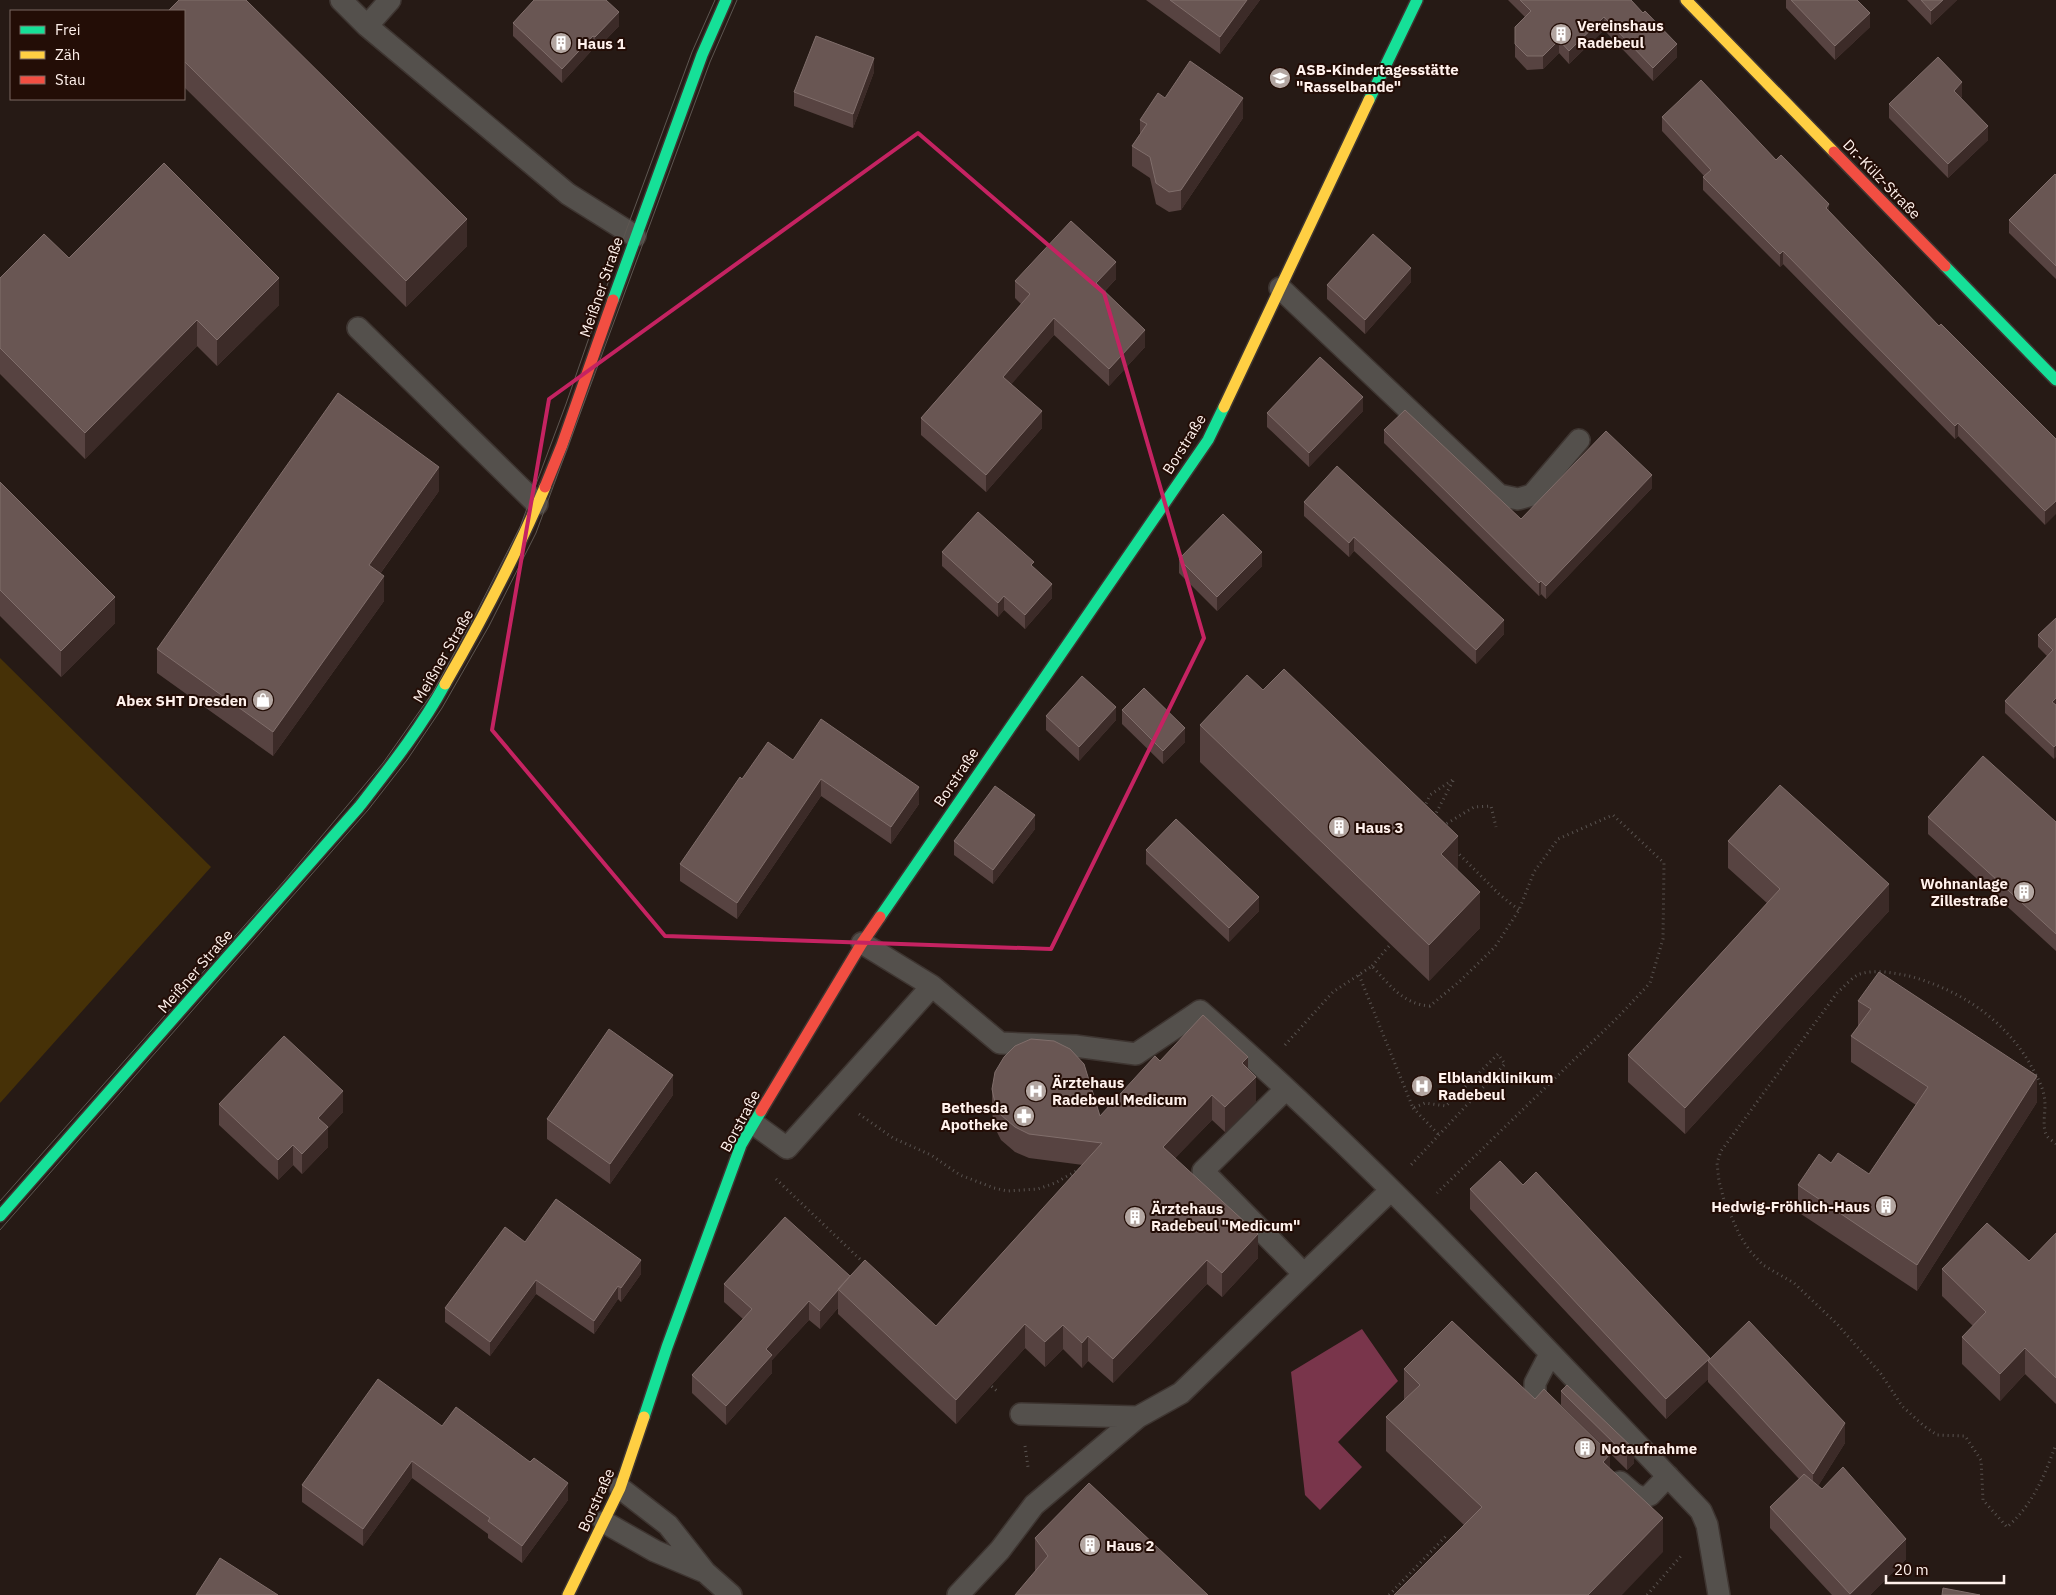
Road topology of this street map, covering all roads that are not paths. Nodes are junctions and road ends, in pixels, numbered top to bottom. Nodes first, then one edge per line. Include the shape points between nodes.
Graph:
1 (341, 0) edge
2 (390, 0) edge
3 (726, 0) edge
4 (1417, 0) edge
5 (1686, 0) edge
6 (367, 26) junction
7 (635, 236) junction
8 (1280, 288) junction
9 (358, 328) dead end
10 (2056, 380) edge
11 (1580, 440) dead end
12 (537, 504) junction
13 (862, 943) junction
14 (932, 986) junction
15 (1286, 1088) junction
16 (754, 1124) junction
17 (1390, 1189) junction
18 (0, 1216) edge
19 (1302, 1273) junction
20 (1550, 1354) junction
21 (1021, 1414) road end
22 (1138, 1417) junction
23 (1572, 1435) edge
24 (1605, 1467) edge
25 (1668, 1476) junction
26 (620, 1488) junction
27 (604, 1522) junction
28 (704, 1572) junction
29 (568, 1595) edge
30 (731, 1595) edge
31 (958, 1595) edge
32 (1719, 1595) edge

1 - 6 lane
2 - 6 lane
3 - 7 street, Meißner Straße via 702,55
4 - 8 street, Borstraße
5 - 10 street, Dr.-Külz-Straße
6 - 7 lane via 568,194
7 - 12 street, Meißner Straße via 562,446
8 - 11 lane via 1500,495 1518,499 1532,495
8 - 13 street, Borstraße via 1208,440
9 - 12 lane
12 - 18 street, Meißner Straße via 482,619 434,704 397,758 359,807
13 - 14 lane
13 - 16 street, Borstraße
14 - 15 lane via 1000,1043 1075,1046 1136,1054 1200,1011
14 - 16 lane via 786,1148
15 - 17 lane
15 - 19 lane via 1203,1171
16 - 26 street, Borstraße via 741,1146 667,1347
17 - 19 lane
17 - 20 lane
19 - 22 lane via 1181,1393
20 - 23 lane via 1535,1383 1534,1397
20 - 25 lane
21 - 22 lane
22 - 31 lane via 1034,1505 1000,1550
24 - 25 lane via 1642,1498 1650,1495
25 - 32 lane via 1702,1512
26 - 27 street, Borstraße
26 - 28 lane via 668,1525
27 - 28 lane via 655,1551
27 - 29 street, Borstraße
28 - 30 lane

